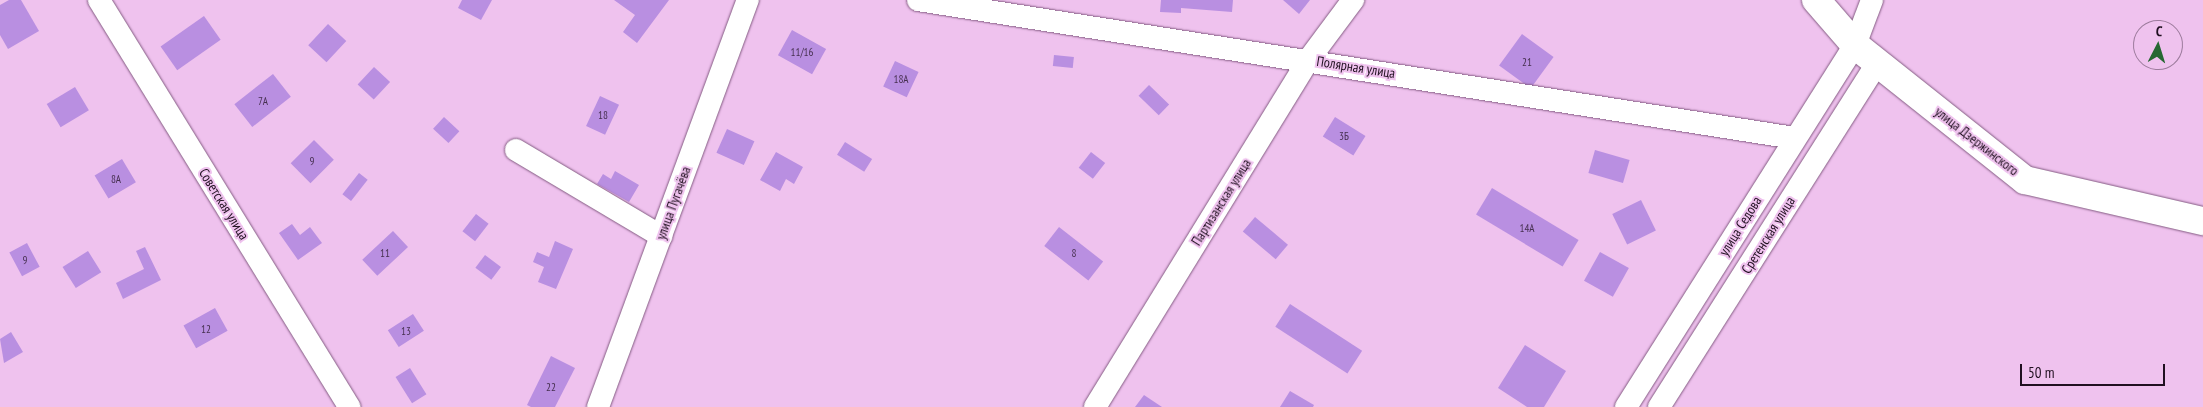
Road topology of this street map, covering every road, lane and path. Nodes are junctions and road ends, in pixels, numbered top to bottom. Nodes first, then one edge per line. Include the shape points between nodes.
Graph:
1 (99, 0) edge
2 (748, 0) edge
3 (918, 0) edge
4 (1353, 0) edge
5 (1816, 0) edge
6 (1872, 0) edge
7 (1855, 45) junction
8 (1309, 59) junction
9 (1877, 62) junction
10 (1794, 138) junction
11 (516, 150) dead end
12 (2203, 221) edge
13 (660, 236) junction
14 (349, 407) edge
15 (598, 407) edge
16 (1095, 407) edge
17 (1626, 407) edge
18 (1659, 407) edge

1 - 14 street, Советская улица
2 - 13 street, улица Пугачёва
3 - 8 street, Полярная улица
4 - 8 street, Партизанская улица
5 - 7 street, улица Дзержинского
6 - 7 street, улица Седова
7 - 9 street, улица Дзержинского
7 - 10 street, улица Седова
8 - 10 street, Полярная улица
8 - 16 street, Партизанская улица
9 - 12 street, улица Дзержинского via 2025,180
9 - 18 street, Сретенская улица
10 - 17 street, улица Седова
11 - 13 street
13 - 15 street, улица Пугачёва

